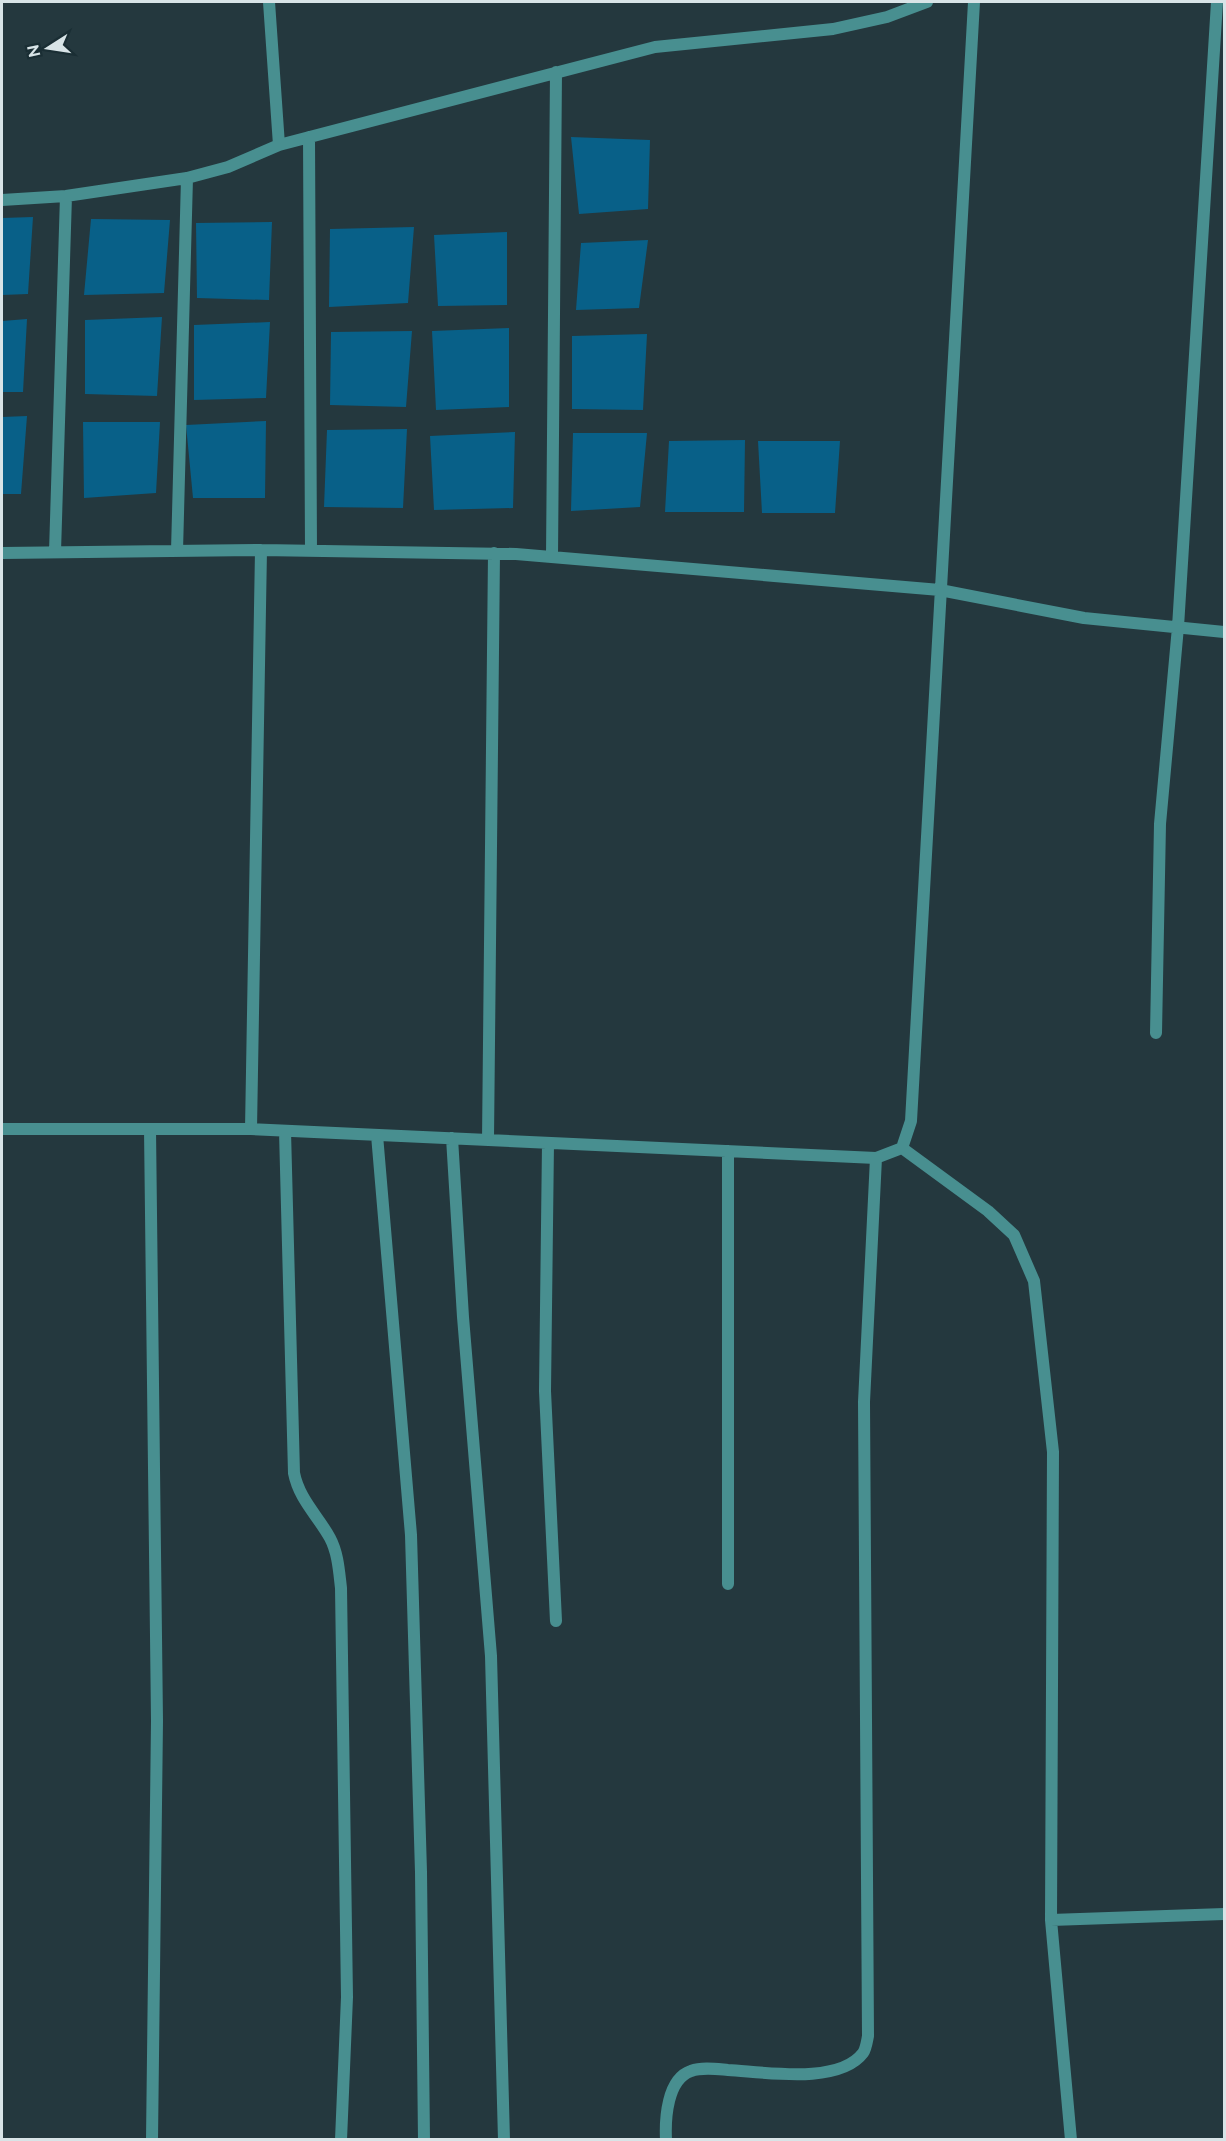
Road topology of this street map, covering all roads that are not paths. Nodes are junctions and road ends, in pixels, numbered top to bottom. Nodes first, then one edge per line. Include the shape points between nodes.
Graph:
1 (269, 2) edge
2 (927, 2) edge
3 (974, 2) edge
4 (1217, 2) edge
5 (556, 72) junction
6 (309, 137) junction
7 (279, 145) junction
8 (187, 178) junction
9 (66, 196) junction
10 (2, 200) edge
11 (261, 550) junction
12 (177, 551) junction
13 (311, 551) junction
14 (55, 552) junction
15 (2, 553) edge
16 (494, 553) junction
17 (552, 557) junction
18 (940, 590) junction
19 (1178, 627) junction
20 (1224, 632) edge
21 (1156, 1033) dead end
22 (150, 1129) junction
23 (2, 1130) edge
24 (251, 1130) junction
25 (285, 1131) junction
26 (378, 1135) junction
27 (452, 1138) junction
28 (488, 1140) junction
29 (548, 1143) junction
30 (902, 1148) junction
31 (728, 1151) junction
32 (876, 1158) junction
33 (728, 1584) dead end
34 (556, 1621) dead end
35 (1224, 1914) edge
36 (1051, 1920) junction
37 (152, 2139) edge
38 (340, 2139) edge
39 (424, 2139) edge
40 (504, 2139) edge
41 (666, 2139) edge
42 (1071, 2139) edge

1 - 7 street
2 - 5 street via 887,17 833,29 655,47
3 - 18 street
4 - 19 street
5 - 6 street
5 - 17 street
6 - 7 street
6 - 13 street
7 - 8 street via 228,167
8 - 9 street
8 - 12 street
9 - 10 street
9 - 14 street
11 - 12 street
11 - 13 street
11 - 24 street
12 - 14 street
13 - 16 street
14 - 15 street
16 - 17 street
16 - 28 street
17 - 18 street
18 - 19 street via 1084,618
18 - 30 street via 911,1121
19 - 20 street
19 - 21 street via 1160,824
22 - 23 street
22 - 24 street
22 - 37 street via 157,1721
24 - 25 street
25 - 26 street
25 - 38 street via 294,1473 296,1486 330,1539 341,1588 347,1997
26 - 27 street
26 - 39 street via 411,1535
27 - 28 street
27 - 40 street via 491,1656
28 - 29 street
29 - 31 street
29 - 34 street via 545,1391
30 - 32 street
30 - 36 street via 988,1211 1014,1235 1034,1281 1053,1452
31 - 32 street
31 - 33 street
32 - 41 street via 864,1402 868,2036 864,2052 845,2068 816,2074 689,2071 674,2086 665,2118
35 - 36 street
36 - 42 street

